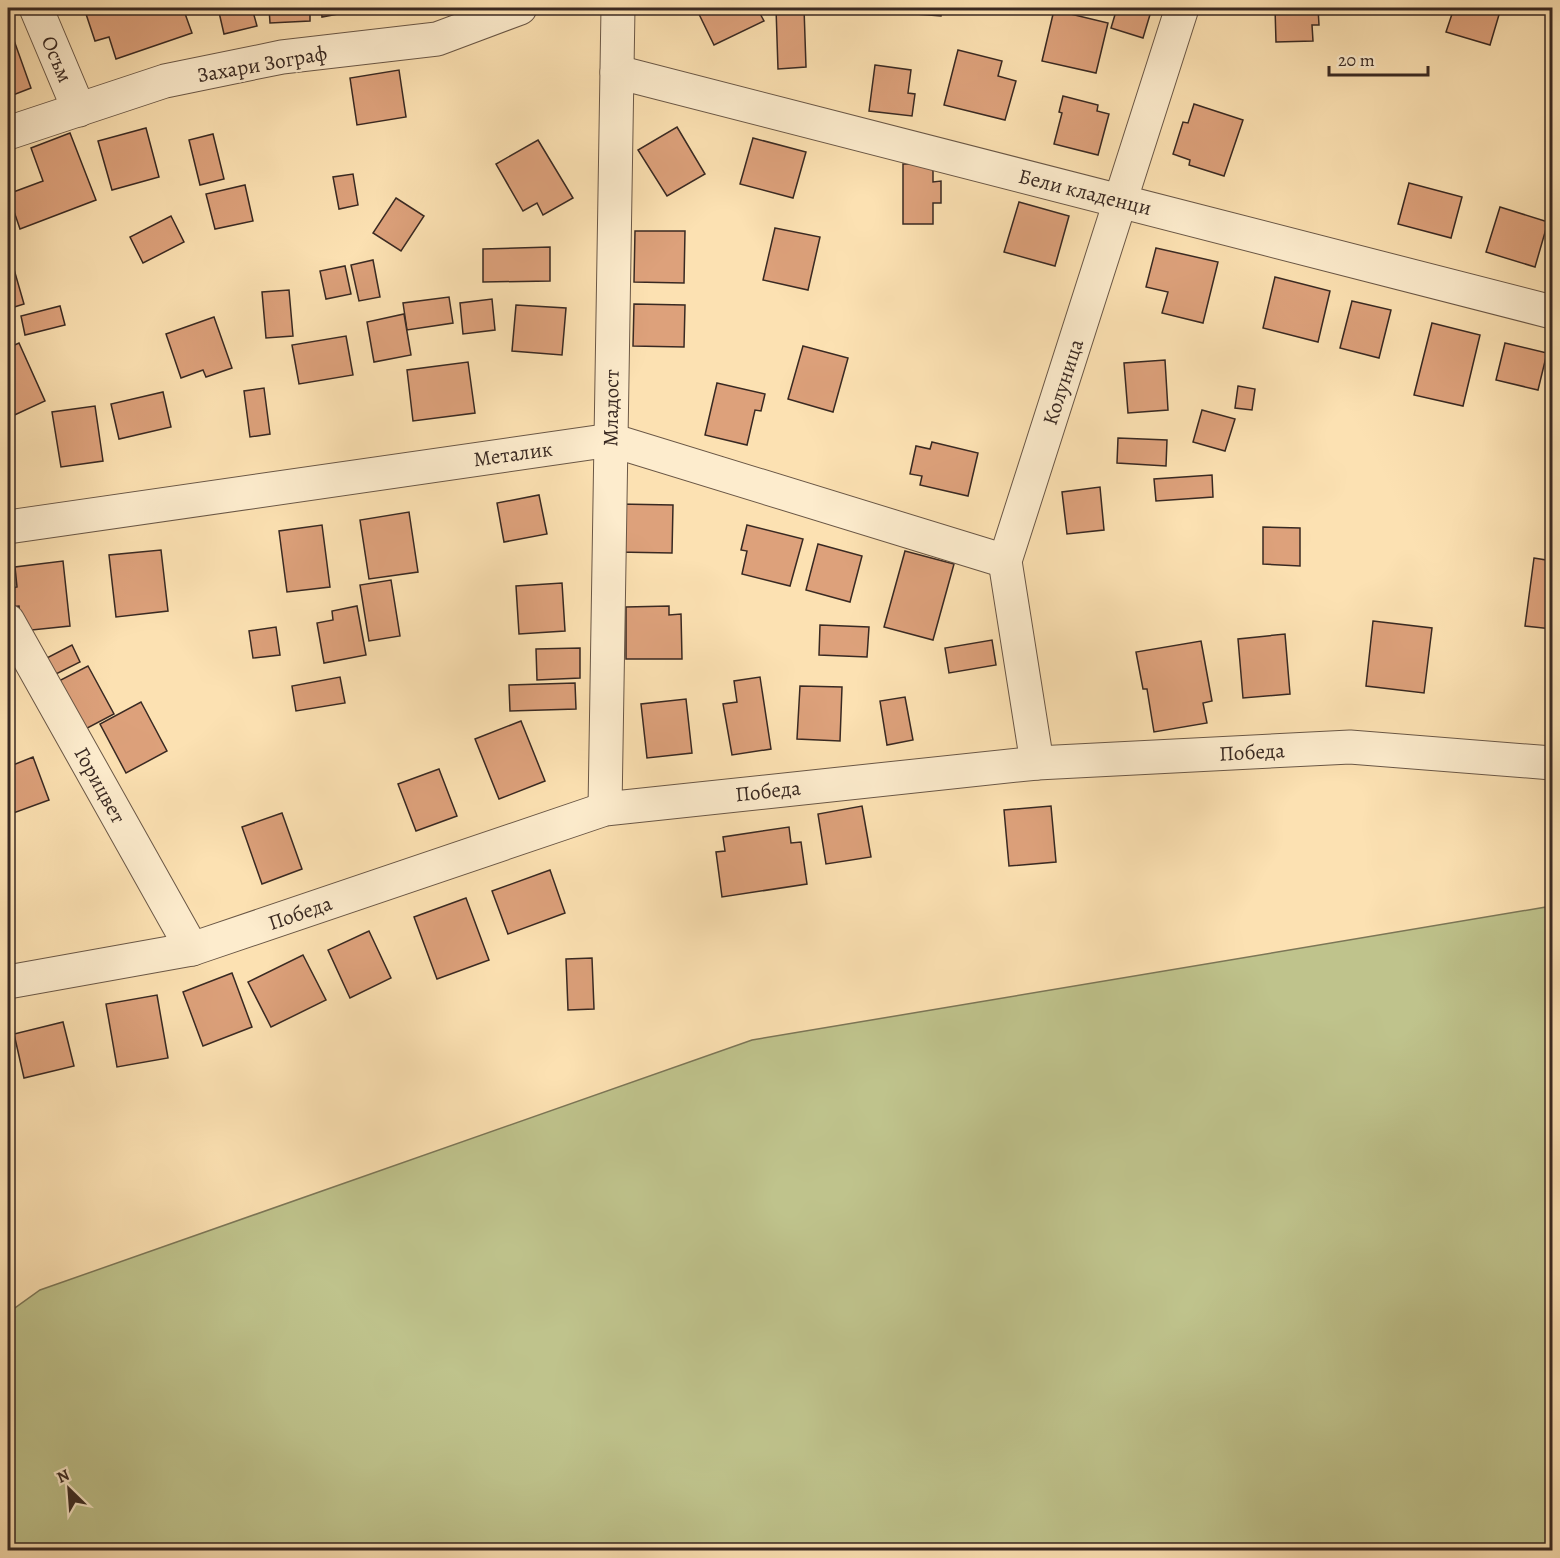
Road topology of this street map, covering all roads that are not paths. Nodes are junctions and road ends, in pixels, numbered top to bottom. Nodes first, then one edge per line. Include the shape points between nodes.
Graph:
1 (36, 8) edge
2 (520, 8) edge
3 (618, 8) edge
4 (1182, 8) edge
5 (617, 72) junction
6 (78, 110) junction
7 (8, 133) edge
8 (1120, 201) junction
9 (1552, 312) edge
10 (611, 440) junction
11 (8, 527) edge
12 (1005, 561) junction
13 (8, 621) edge
14 (1037, 763) junction
15 (1552, 763) edge
16 (604, 809) junction
17 (192, 950) junction
18 (8, 982) edge

1 - 6 street, Осъм
2 - 6 street, Захари Зограф via 437,39 270,59 165,81
3 - 5 street, Младост
4 - 8 street, Колуница
5 - 8 street, Бели кладенци
5 - 10 street, Младост
6 - 7 street, Захари Зограф
8 - 9 street, Бели кладенци
8 - 12 street, Колуница
10 - 11 street, Металик
10 - 12 street, Металик
10 - 16 street, Младост
12 - 14 street, Колуница
13 - 17 street, Горицвет
14 - 15 street, Победа via 1350,747
14 - 16 street, Победа
16 - 17 street, Победа
17 - 18 street, Победа

